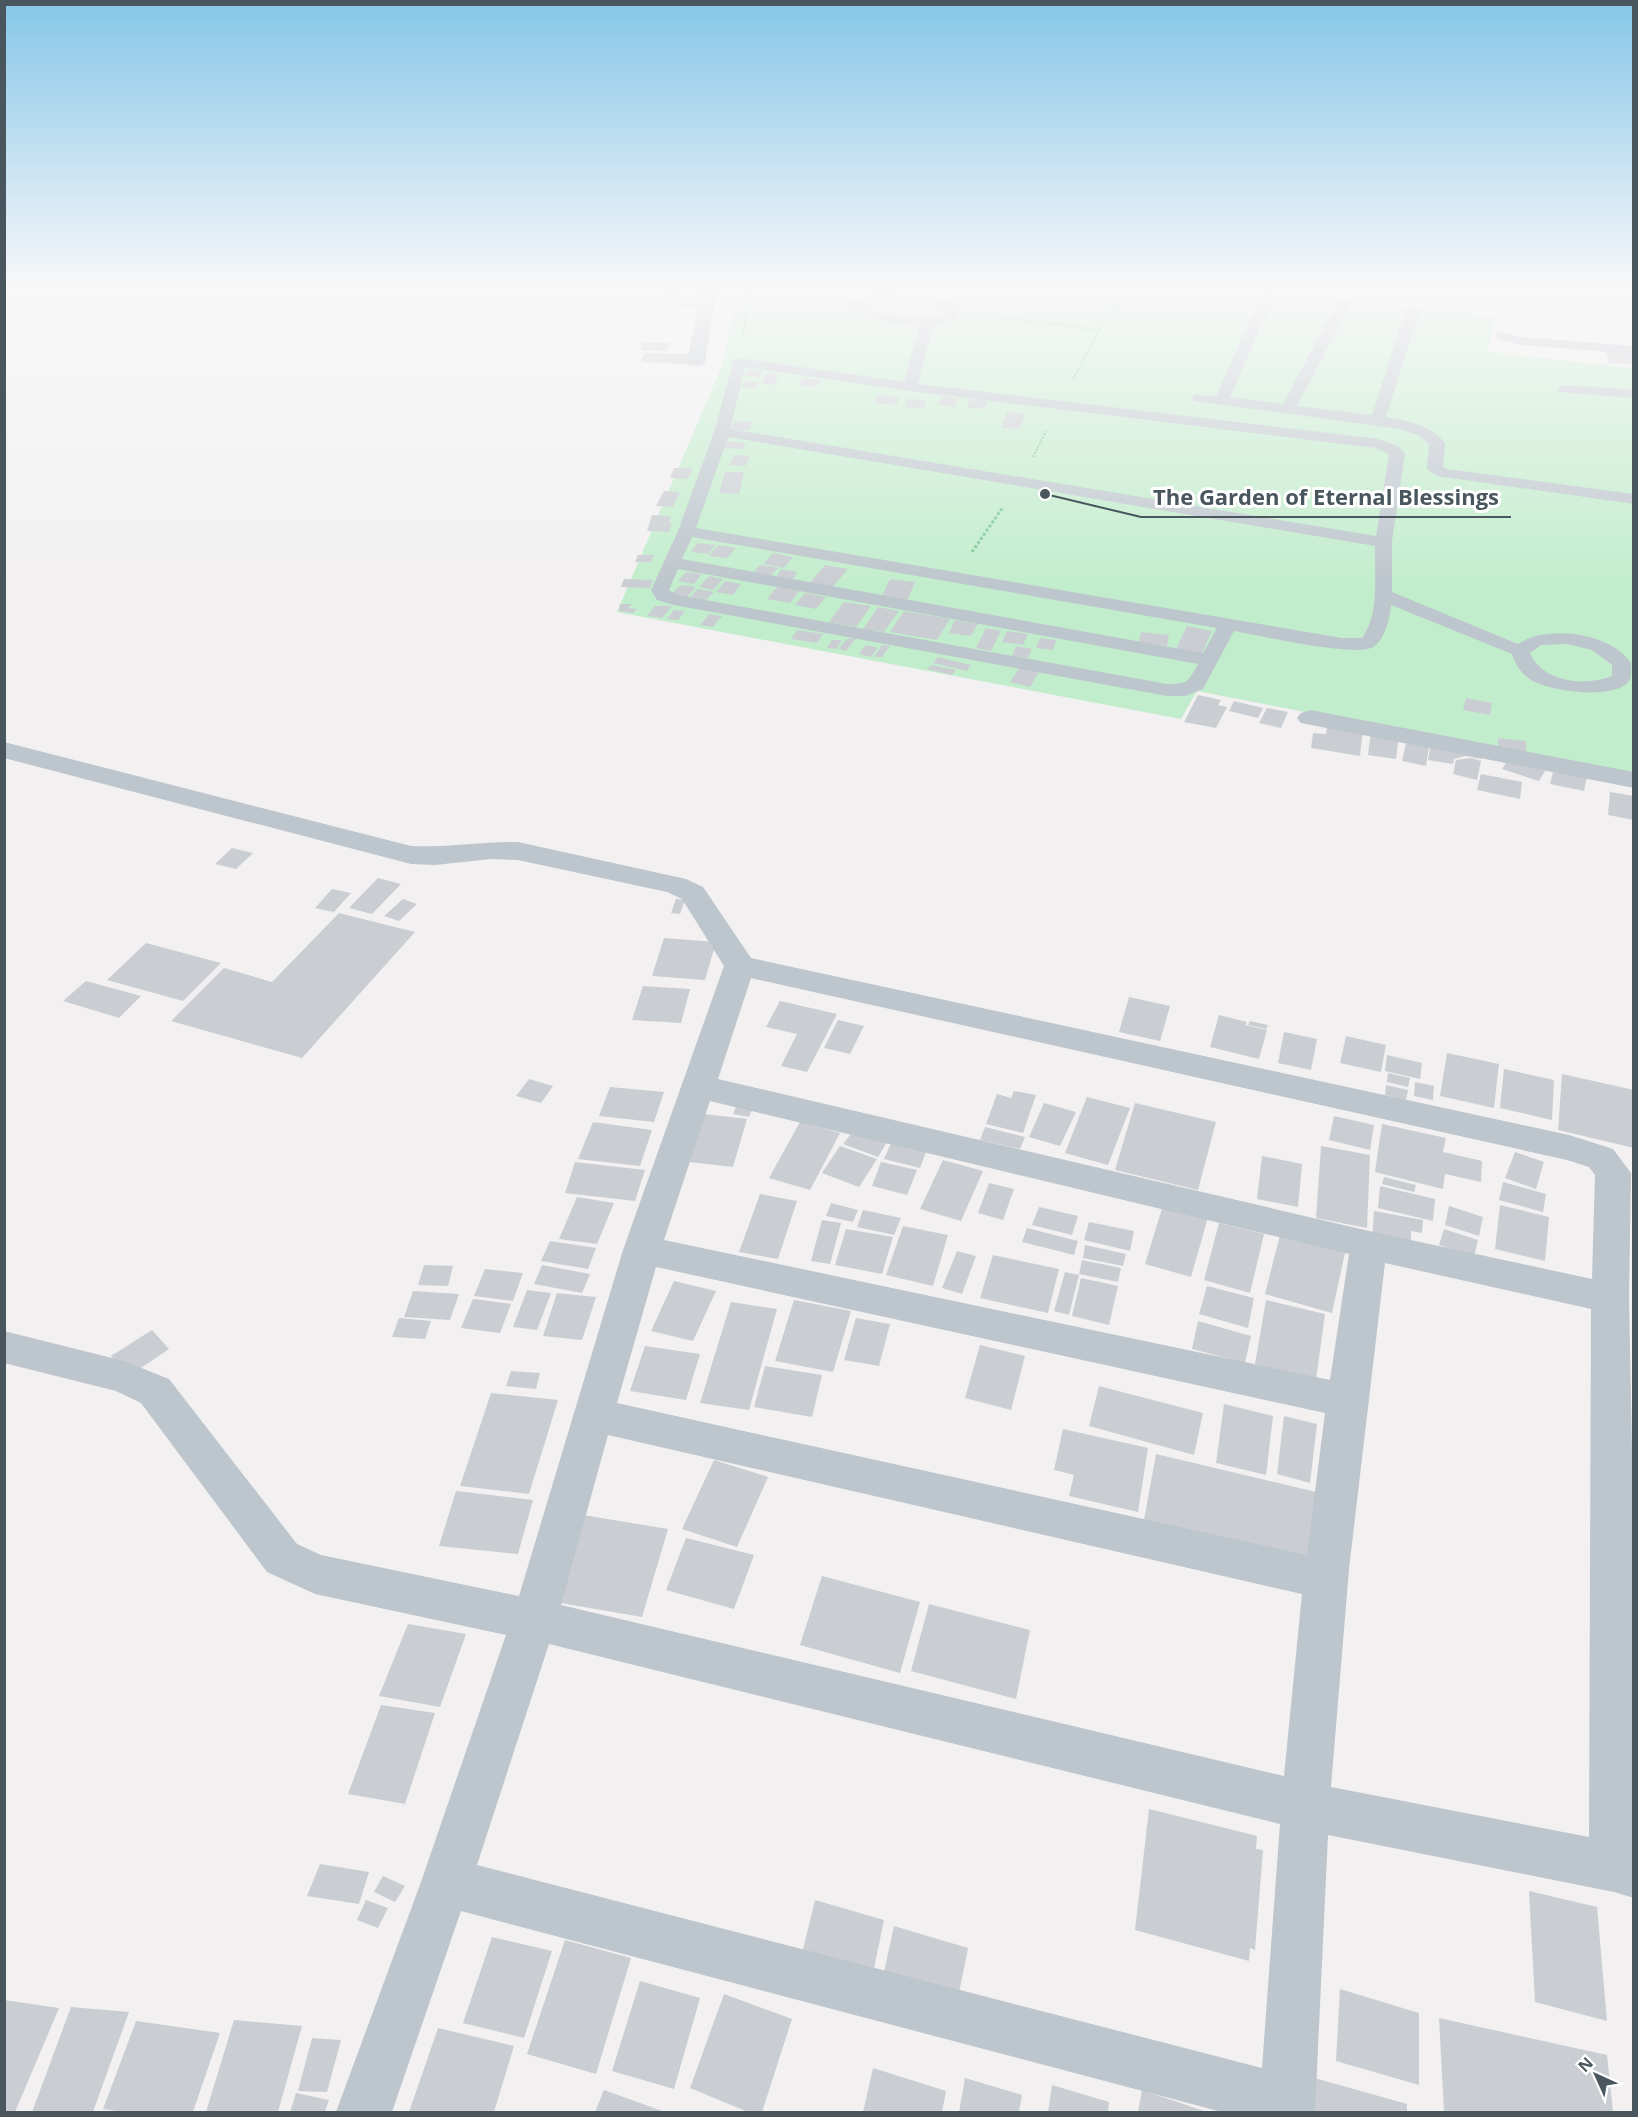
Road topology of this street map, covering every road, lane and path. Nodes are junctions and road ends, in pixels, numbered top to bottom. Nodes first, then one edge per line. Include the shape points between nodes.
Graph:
1 (732, 389) edge
2 (925, 389) edge
3 (1068, 389) edge
4 (1226, 389) edge
5 (1299, 389) edge
6 (1388, 389) edge
7 (1564, 389) dead end
8 (1634, 394) edge
9 (1199, 398) dead end
10 (1221, 400) junction
11 (1060, 405) junction
12 (1288, 409) junction
13 (1378, 420) junction
14 (722, 432) junction
15 (1021, 481) junction
16 (1634, 499) edge
17 (686, 531) junction
18 (1384, 542) junction
19 (673, 563) junction
20 (955, 577) junction
21 (1383, 595) junction
22 (1228, 624) junction
23 (1520, 651) junction
24 (1209, 660) junction
25 (1628, 672) edge
26 (1310, 718) dead end
27 (4, 750) edge
28 (1634, 780) edge
29 (741, 966) junction
30 (698, 1086) junction
31 (1369, 1245) junction
32 (642, 1250) junction
33 (1610, 1298) junction
34 (4, 1347) edge
35 (1345, 1400) junction
36 (594, 1415) junction
37 (1327, 1580) junction
38 (534, 1620) junction
39 (1305, 1806) junction
40 (1624, 1870) edge
41 (446, 1882) junction
42 (1287, 2107) edge
43 (364, 2112) edge

1 - 14 lane
2 - 11 lane
3 - 11 path
4 - 10 lane
5 - 12 lane
6 - 13 lane
7 - 8 lane
9 - 10 lane
10 - 12 lane
11 - 15 path
11 - 18 lane via 1393,449 1397,454
12 - 13 lane
13 - 16 lane via 1432,437 1437,443 1435,469 1443,473
14 - 15 lane
14 - 17 lane
15 - 18 lane
15 - 20 path
17 - 19 lane
17 - 20 lane
18 - 21 lane
19 - 24 lane
19 - 24 lane via 660,590 663,596 674,600 1167,690 1185,690 1196,685
20 - 22 lane
21 - 22 lane via 1376,636 1367,643 1342,644
21 - 23 lane
22 - 24 lane
23 - 25 lane via 1536,640 1567,638 1599,646
23 - 25 lane via 1526,666 1540,677 1574,687 1602,687
26 - 28 street
27 - 29 street via 411,855 518,851 676,885 693,893
29 - 30 street
29 - 33 street via 1601,1158 1613,1173
30 - 31 street
30 - 32 street
31 - 33 street
31 - 35 street
32 - 35 street
32 - 36 street
33 - 40 street
34 - 38 street via 124,1377 155,1391 282,1558 315,1574
35 - 37 street
36 - 37 street
36 - 38 street
37 - 39 street
38 - 39 street
38 - 41 street
39 - 40 street
39 - 42 street
41 - 42 street
41 - 43 street

